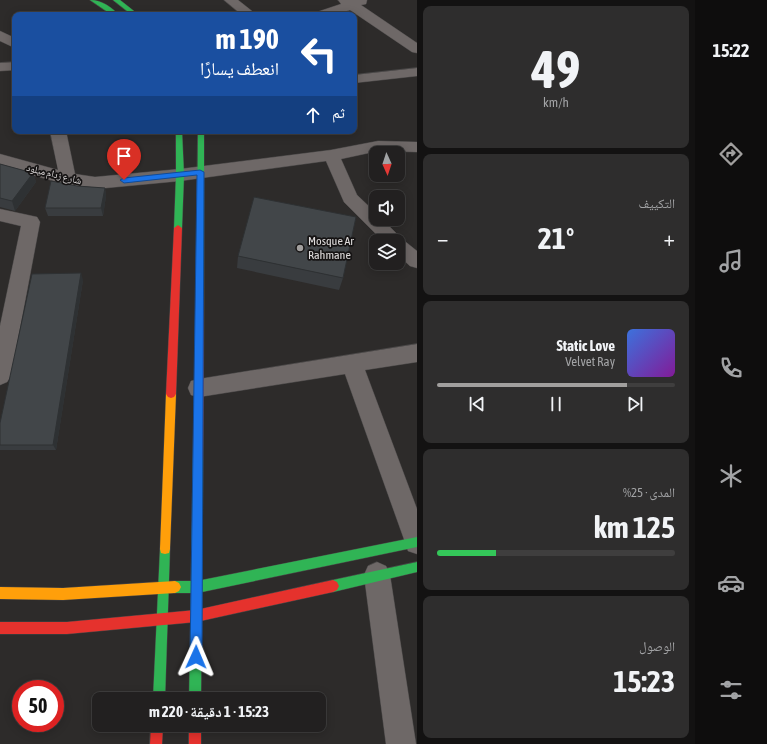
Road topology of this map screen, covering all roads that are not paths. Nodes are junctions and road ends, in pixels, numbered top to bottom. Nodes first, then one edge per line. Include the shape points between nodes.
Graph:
1 (94, 0) edge
2 (116, 0) edge
3 (230, 0) edge
4 (353, 2) edge
5 (112, 12) edge
6 (132, 12) edge
7 (246, 12) edge
8 (329, 12) edge
9 (0, 35) edge
10 (12, 42) edge
11 (417, 49) edge
12 (12, 66) edge
13 (0, 67) edge
14 (417, 72) edge
15 (357, 79) edge
16 (59, 134) edge
17 (179, 134) edge
18 (200, 134) edge
19 (417, 147) edge
20 (331, 155) junction
21 (0, 160) edge
22 (200, 172) junction
23 (180, 175) junction
24 (68, 179) junction
25 (0, 215) edge
26 (387, 234) edge
27 (405, 251) edge
28 (417, 261) edge
29 (417, 353) edge
30 (352, 364) junction
31 (0, 376) edge
32 (199, 388) junction
33 (417, 542) edge
34 (417, 567) edge
35 (377, 575) junction
36 (164, 587) junction
37 (197, 587) junction
38 (0, 593) edge
39 (196, 616) junction
40 (163, 619) junction
41 (0, 628) edge
42 (159, 692) edge
43 (195, 692) edge
44 (157, 732) edge
45 (195, 732) edge
46 (156, 744) edge
47 (195, 744) edge
48 (401, 744) edge

1 - 5 main road
2 - 6 main road
3 - 7 street
4 - 8 street
4 - 11 street
9 - 10 street
12 - 13 street
14 - 15 street
16 - 24 street
17 - 23 main road
18 - 22 main road
19 - 20 street, شارع زدام ميلود via 378,146
20 - 22 street, شارع زدام ميلود
20 - 26 street via 350,198
21 - 24 street, شارع زدام ميلود
22 - 23 street, شارع زدام ميلود
22 - 32 main road
23 - 24 street, شارع زدام ميلود via 95,183
23 - 36 main road
25 - 31 street via 31,222
27 - 28 street
29 - 30 street
30 - 32 street
30 - 33 street
32 - 37 main road
33 - 37 main road
34 - 35 main road
35 - 39 main road
35 - 48 street
36 - 37 main road
36 - 38 main road via 63,594
36 - 40 main road
37 - 39 main road
39 - 40 main road
39 - 43 main road
40 - 41 main road via 66,628
40 - 42 main road
44 - 46 main road
45 - 47 main road

